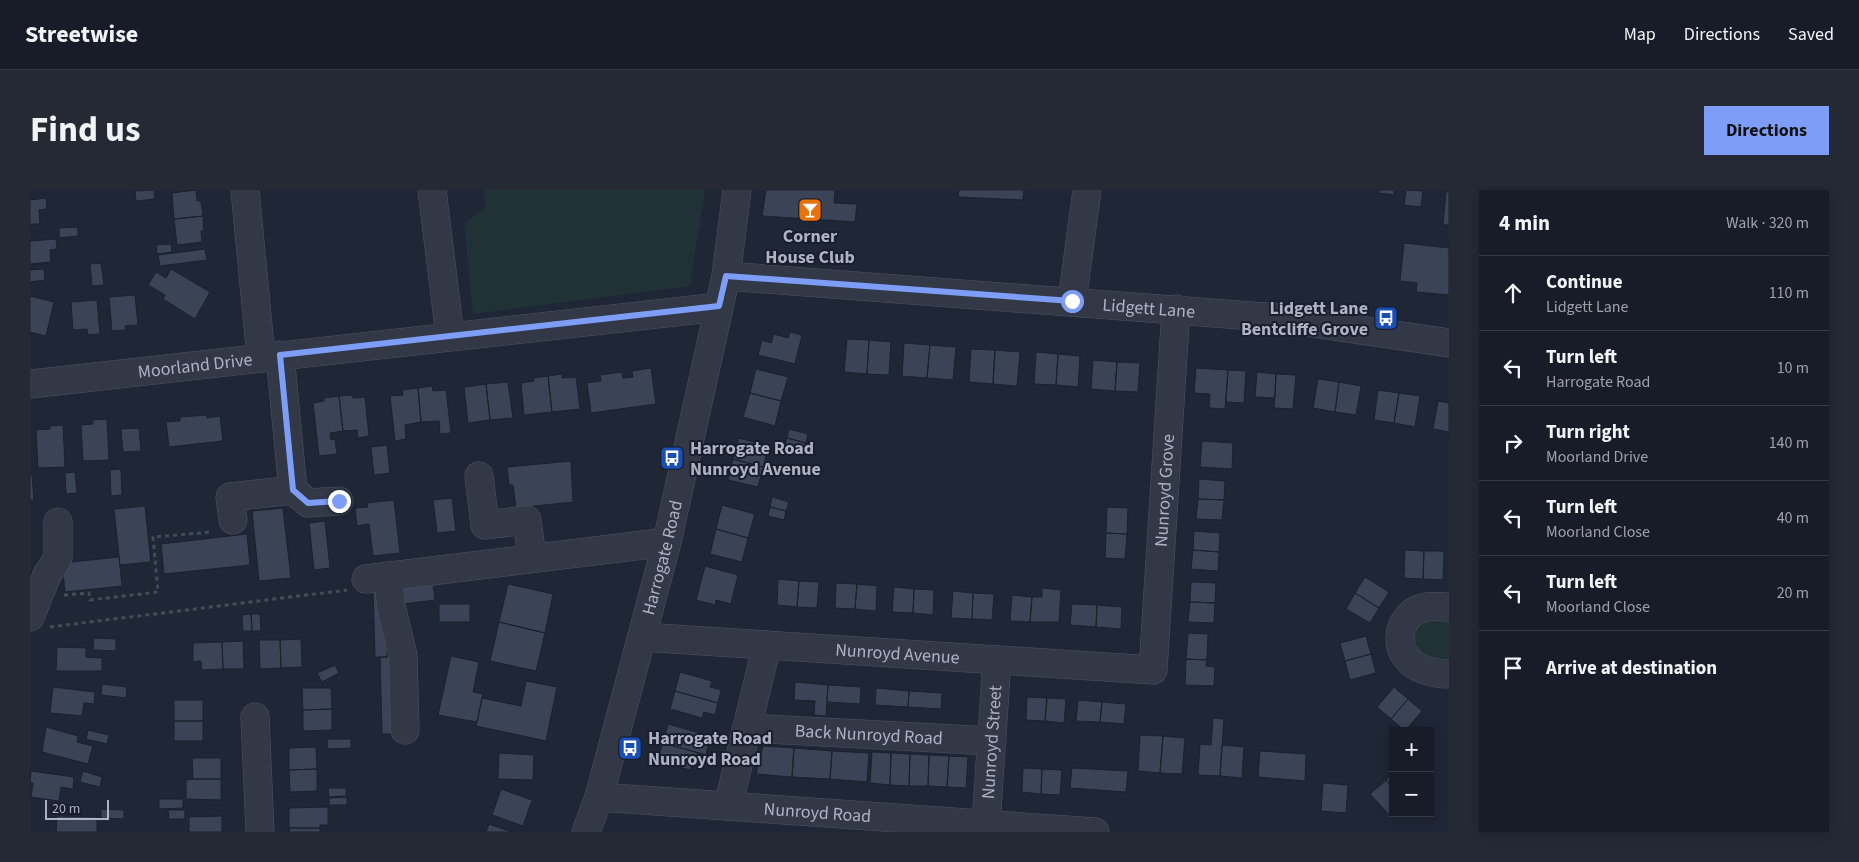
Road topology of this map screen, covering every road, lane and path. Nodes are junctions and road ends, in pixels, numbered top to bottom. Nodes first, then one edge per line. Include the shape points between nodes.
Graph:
1 (245, 190) edge
2 (432, 190) edge
3 (737, 190) edge
4 (1087, 190) edge
5 (726, 276) junction
6 (1072, 301) junction
7 (719, 306) junction
8 (1176, 309) junction
9 (450, 336) junction
10 (1449, 343) edge
11 (270, 356) junction
12 (30, 384) edge
13 (478, 476) dead end
14 (293, 490) junction
15 (339, 501) dead end
16 (233, 520) joint
17 (58, 522) dead end
18 (667, 542) junction
19 (532, 558) junction
20 (47, 575) junction
21 (377, 577) junction
22 (1449, 607) edge
23 (35, 623) edge
24 (642, 637) junction
25 (767, 645) junction
26 (997, 660) junction
27 (1153, 670) joint
28 (1449, 674) edge
29 (255, 717) dead end
30 (747, 728) junction
31 (405, 730) dead end
32 (992, 741) junction
33 (599, 797) junction
34 (728, 806) junction
35 (986, 824) junction
36 (260, 832) edge
37 (586, 832) edge
38 (1095, 832) edge

1 - 11 street
2 - 9 street
3 - 5 street, Harrogate Road
4 - 6 street
5 - 6 street, Lidgett Lane
5 - 7 street, Harrogate Road
6 - 8 street, Lidgett Lane
7 - 9 street, Moorland Drive
7 - 18 street, Harrogate Road
8 - 10 street, Lidgett Lane via 1278,318
8 - 27 street, Nunroyd Grove
9 - 11 street, Moorland Drive
11 - 12 street, Moorland Drive
11 - 14 street
13 - 19 street via 485,525 527,520
14 - 15 street via 308,503
14 - 16 street via 230,497
16 - 20 path via 233,530 153,537 158,592 90,600 89,593 53,596
17 - 20 street via 58,558
18 - 19 street
18 - 24 street, Harrogate Road
19 - 21 street
20 - 23 street
21 - 23 path via 354,589
21 - 31 street via 391,606 403,656
22 - 28 street via 1422,608 1412,612 1403,624 1400,640 1404,654 1415,666
24 - 25 street, Nunroyd Avenue
24 - 33 street, Harrogate Road
25 - 26 street, Nunroyd Avenue
25 - 30 street
26 - 27 street, Nunroyd Avenue
26 - 32 street, Nunroyd Street
29 - 36 street
30 - 32 street, Back Nunroyd Road
30 - 34 street
32 - 35 street, Nunroyd Street
33 - 34 street, Nunroyd Road
33 - 37 street, Harrogate Road
34 - 35 street, Nunroyd Road
35 - 38 street, Nunroyd Road

